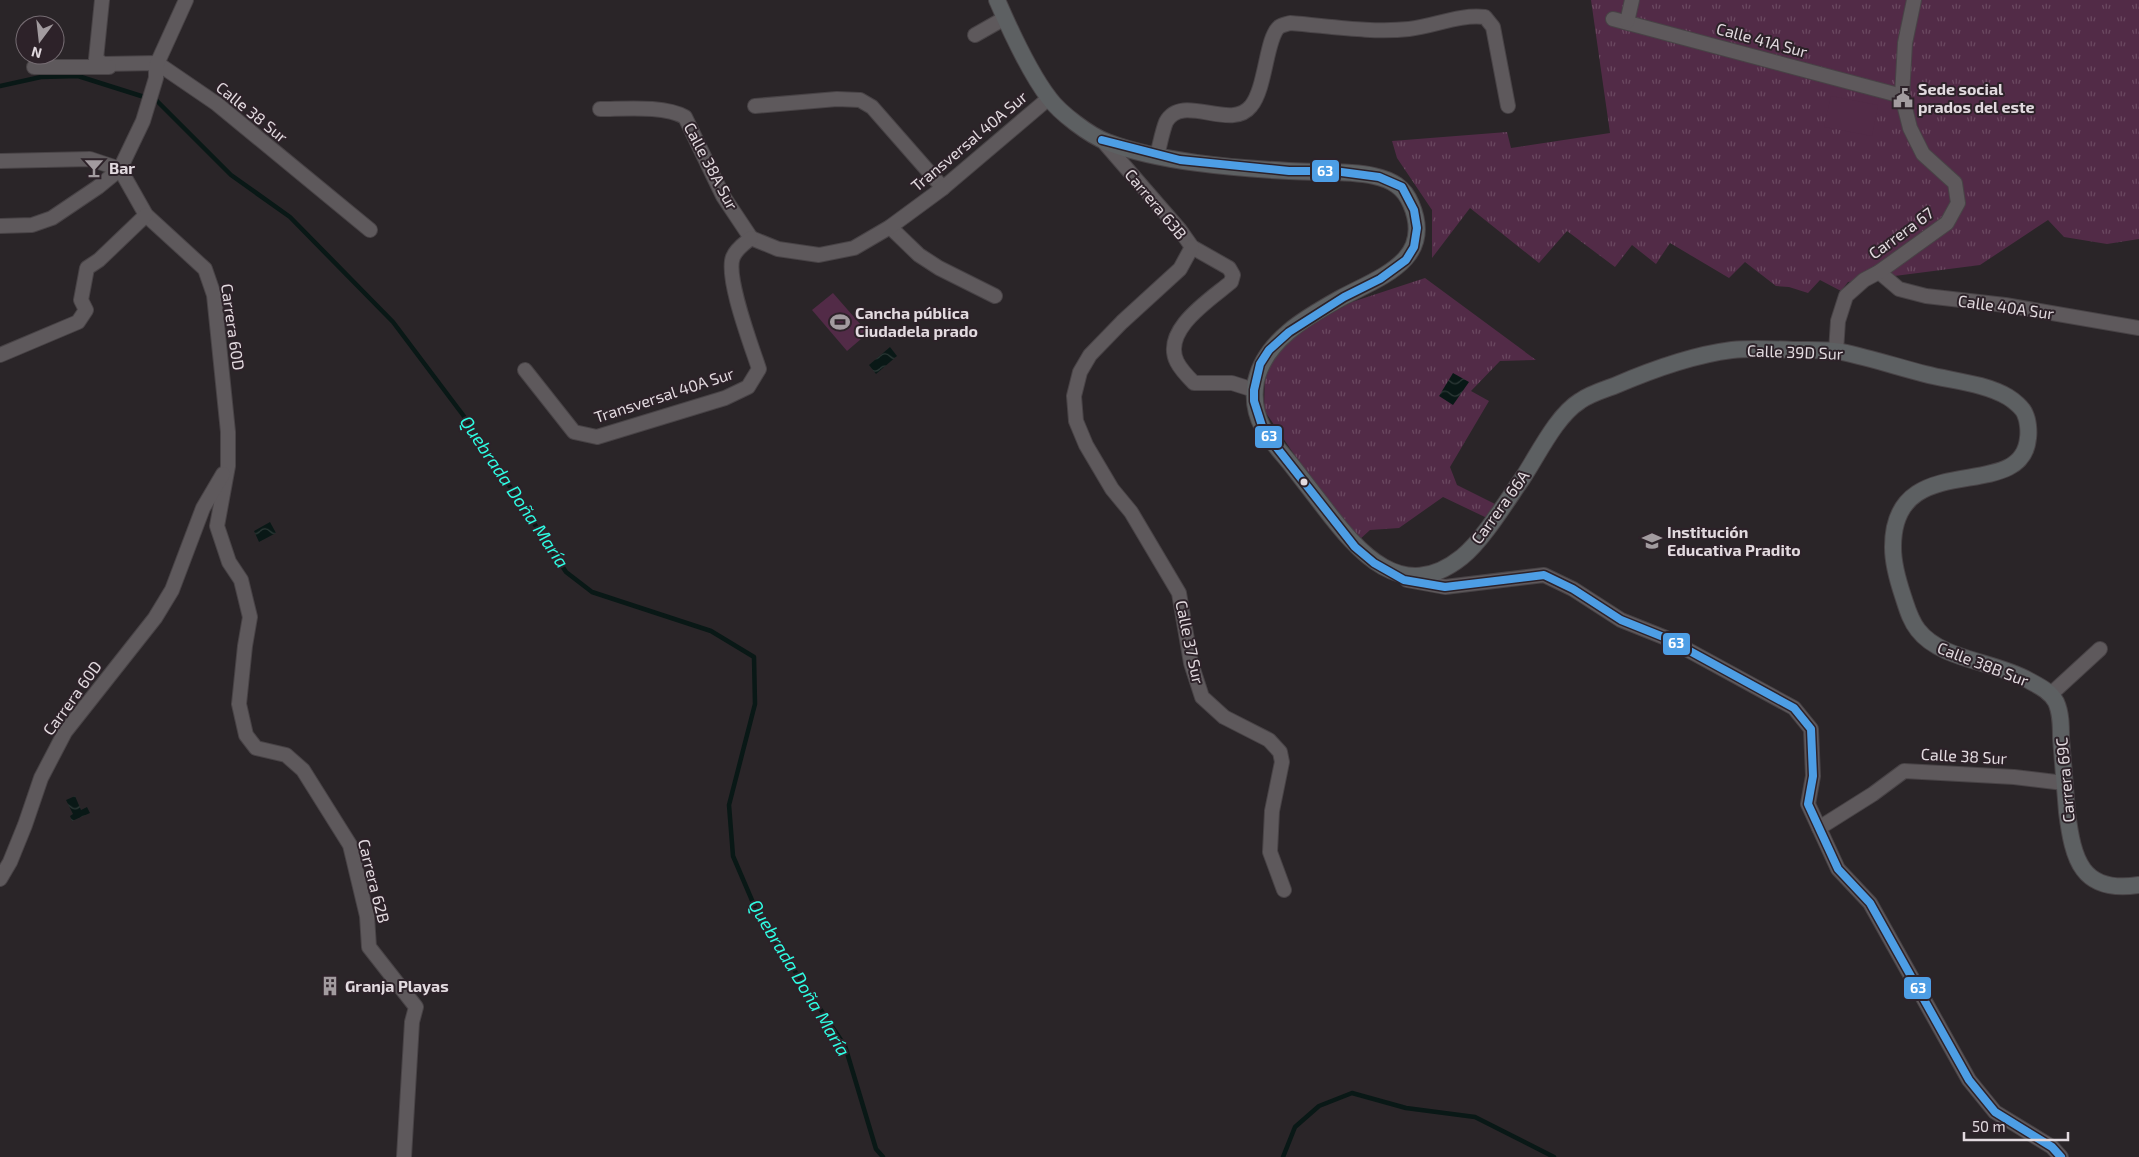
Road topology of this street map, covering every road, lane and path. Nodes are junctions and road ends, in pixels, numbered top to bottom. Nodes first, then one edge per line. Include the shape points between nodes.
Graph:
1 (102, 0) edge
2 (186, 0) edge
3 (997, 0) edge
4 (1632, 0) edge
5 (1914, 0) edge
6 (1005, 18) junction
7 (975, 35) dead end
8 (34, 67) dead end
9 (156, 69) junction
10 (1902, 96) junction
11 (1049, 98) junction
12 (755, 106) dead end
13 (1508, 106) dead end
14 (600, 109) dead end
15 (1102, 140) junction
16 (1157, 156) junction
17 (0, 161) edge
18 (120, 169) junction
19 (943, 188) junction
20 (146, 215) junction
21 (0, 226) edge
22 (890, 227) junction
23 (370, 230) dead end
24 (751, 238) junction
25 (1192, 248) junction
26 (1879, 272) junction
27 (995, 296) dead end
28 (2139, 328) edge
29 (1836, 351) junction
30 (0, 355) edge
31 (525, 370) dead end
32 (1254, 390) junction
33 (1582, 399) joint
34 (228, 466) junction
35 (1112, 489) joint
36 (1892, 546) joint
37 (1393, 573) junction
38 (2100, 649) dead end
39 (2051, 694) junction
40 (246, 735) joint
41 (2064, 783) junction
42 (1819, 828) junction
43 (0, 879) edge
44 (2139, 886) edge
45 (1284, 890) dead end
46 (404, 1157) edge
47 (2061, 1157) edge

1 - 9 street via 96,59 103,64
2 - 9 street
3 - 6 main road, Carrera 63B
4 - 10 street, Calle 41A Sur via 1620,20
5 - 10 street, Carrera 67 via 1905,44
6 - 7 street
6 - 11 main road, Carrera 63B
8 - 9 street
9 - 18 street via 143,121
9 - 23 street, Calle 38 Sur via 217,104
10 - 26 street, Carrera 67 via 1910,128 1923,154 1955,183 1958,203 1947,223
11 - 15 main road, Carrera 63B via 1062,112
11 - 19 street, Transversal 40A Sur
12 - 19 street via 860,100 872,107
13 - 16 street via 1493,27 1485,16 1471,15 1410,29 1290,23 1280,27 1274,35 1259,93 1251,108 1235,116 1189,110 1178,112 1167,121
14 - 24 street, Calle 38A Sur via 649,109 679,113 685,117 723,196
15 - 16 main road
15 - 25 street, Carrera 63B
16 - 32 main road via 1289,171 1379,176 1402,187 1414,210 1417,228 1414,247 1406,260 1380,279 1344,297 1289,332 1269,350 1260,364
17 - 18 street via 90,159
18 - 20 street, Carrera 60D
18 - 21 street via 52,218 32,225
19 - 22 street, Transversal 40A Sur
20 - 30 street via 87,268 81,300 86,310 78,322
20 - 34 street, Carrera 60D via 205,269 214,295 228,432
22 - 24 street, Transversal 40A Sur via 854,248 819,254 778,249
22 - 27 street via 919,256
24 - 31 street, Transversal 40A Sur via 732,258 731,268 734,291 759,369 748,387 725,398 597,437 574,432
25 - 32 street via 1229,268 1234,275 1231,282 1191,315 1176,340 1174,348 1178,364 1194,383 1232,384
25 - 35 street, Carrera 63B via 1180,270 1122,322 1090,355 1080,372 1074,396 1076,420 1086,446
26 - 28 street, Calle 40A Sur via 1899,289 1926,296 2005,305
26 - 29 street, Carrera 67 via 1846,296 1838,321
29 - 33 main road, Calle 39D Sur via 1733,350 1632,378
29 - 36 main road, Calle 39D Sur via 1980,387 2010,398 2024,410 2028,420 2025,451 2012,465 1996,474 1934,485 1910,498 1902,510
32 - 37 main road via 1257,414 1270,439 1355,547
33 - 37 main road, Carrera 66A via 1560,422 1463,557 1426,575
34 - 40 street, Carrera 60D via 217,526 228,562 241,580 250,617 239,704
34 - 43 street, Carrera 60D via 203,508 172,590 155,618 65,732 41,778 25,826
35 - 45 street, Calle 37 Sur via 1131,512 1179,593 1191,663 1202,697 1224,717 1269,740 1280,752 1282,762 1272,811 1270,852
36 - 39 main road, Calle 38B Sur via 1895,572 1913,625 1930,642 1950,654 2003,668
37 - 42 street via 1404,580 1445,587 1544,575 1573,589 1621,620 1666,638 1794,708 1811,729 1813,776 1808,804
38 - 39 street
39 - 41 main road, Carrera 69C via 2060,710
40 - 46 street, Carrera 62B via 256,748 286,755 303,770 350,845 367,916 369,947 416,1008 412,1022
41 - 42 street, Calle 38 Sur via 1904,771
41 - 44 main road, Carrera 69C via 2073,854 2084,873 2106,885
42 - 47 street via 1838,869 1870,903 1969,1080 1994,1112 2052,1147

